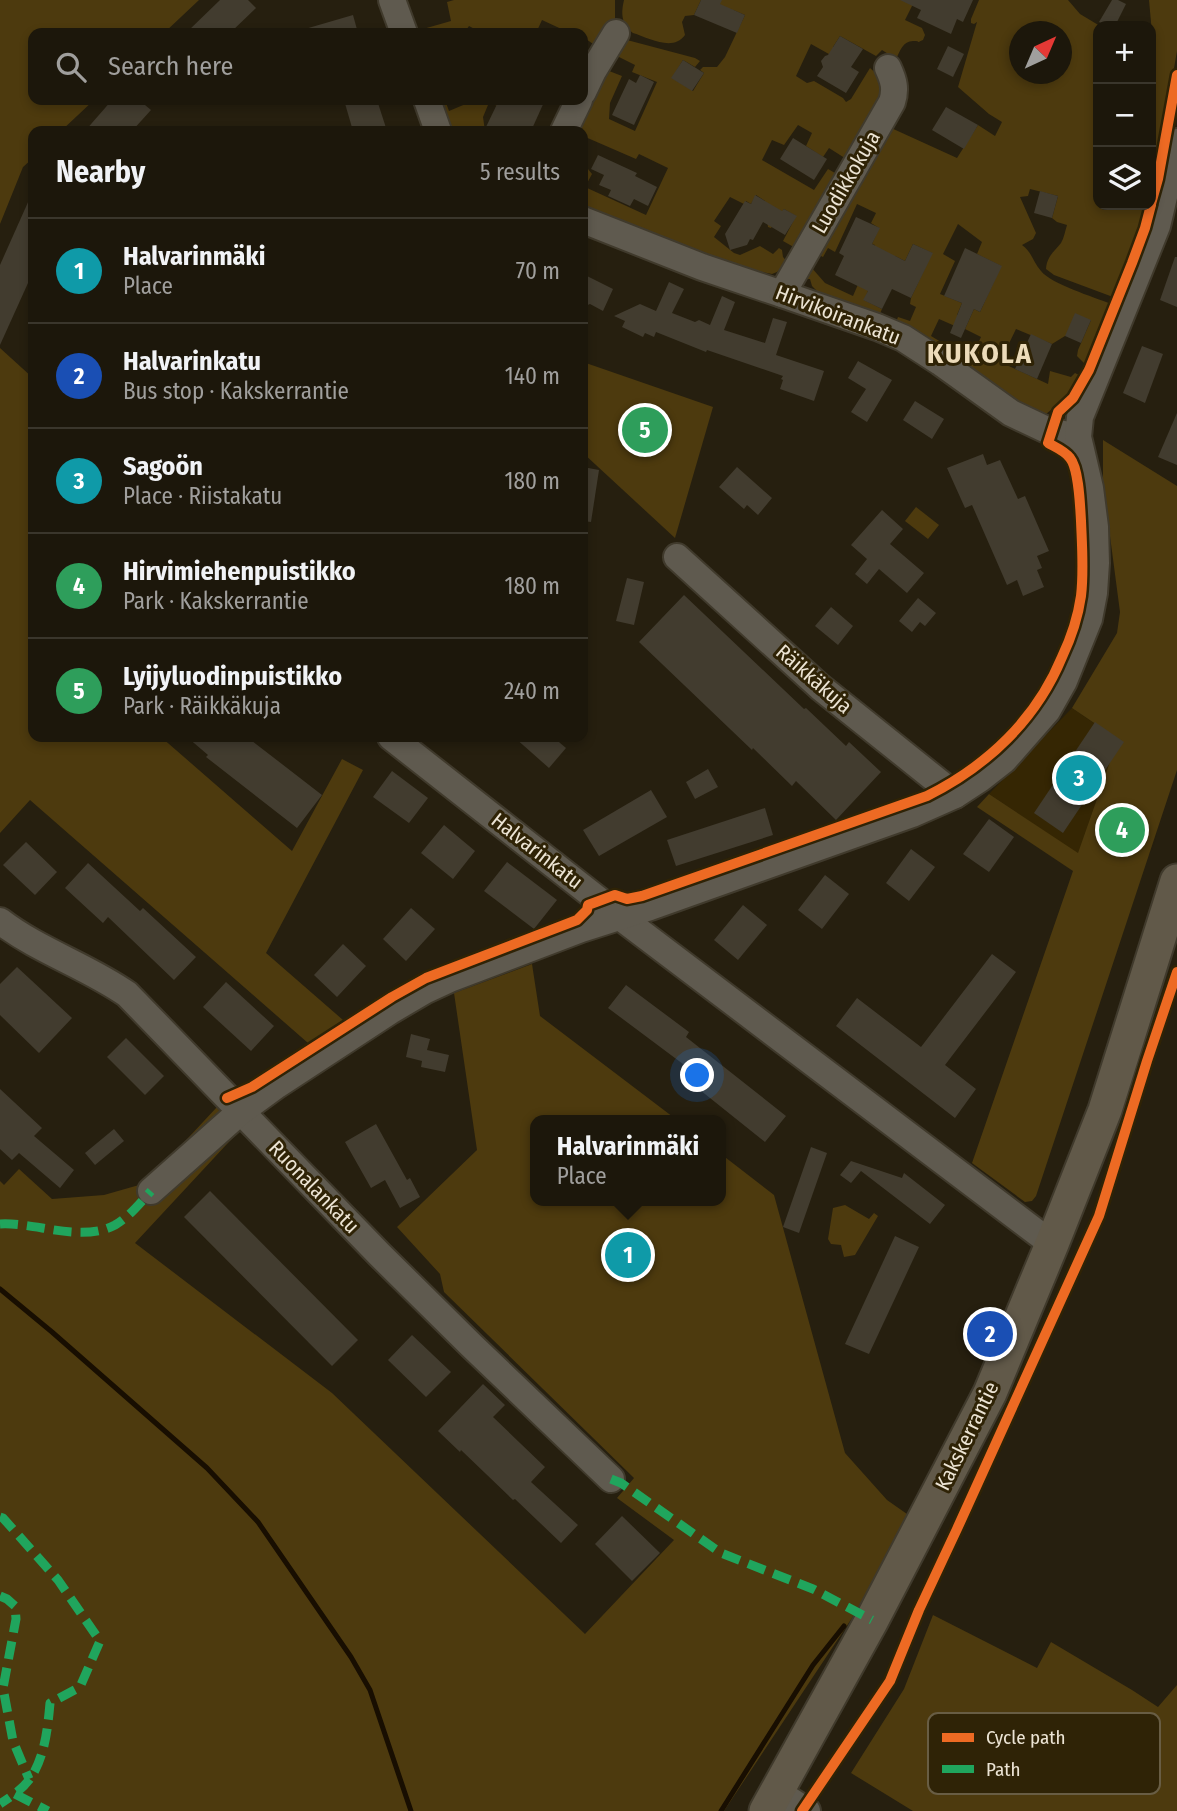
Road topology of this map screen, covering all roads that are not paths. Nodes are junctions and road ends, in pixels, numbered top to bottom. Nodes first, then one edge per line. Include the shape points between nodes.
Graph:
1 (392, 0) edge
2 (402, 28) edge
3 (616, 33) dead end
4 (888, 68) dead end
5 (588, 82) edge
6 (429, 105) edge
7 (577, 105) edge
8 (436, 126) edge
9 (566, 126) edge
10 (1177, 142) edge
11 (588, 222) edge
12 (782, 294) junction
13 (1078, 437) junction
14 (677, 557) dead end
15 (397, 742) edge
16 (956, 795) junction
17 (1177, 881) edge
18 (620, 916) junction
19 (0, 921) edge
20 (240, 1112) junction
21 (151, 1191) dead end
22 (1052, 1244) junction
23 (611, 1479) dead end
24 (772, 1802) edge
25 (807, 1811) edge

1 - 2 street
3 - 5 street
4 - 12 street, Luodikkokuja via 894,81 892,102
6 - 8 street
7 - 9 street
10 - 13 street via 1157,226 1080,417
11 - 12 street, Hirvikoirankatu
12 - 13 street, Hirvikoirankatu via 903,338 1011,413 1049,431
13 - 16 street via 1095,527 1089,619 1047,711 1004,760
14 - 16 street, Räikkäkuja via 820,687
15 - 18 street, Halvarinkatu
16 - 18 street
17 - 22 main road, Kakskerrantie via 1105,1110
18 - 20 street via 424,991
18 - 22 street, Halvarinkatu
19 - 20 street, Ruonalankatu via 127,994
20 - 21 street
20 - 23 street, Ruonalankatu
22 - 24 main road, Kakskerrantie via 984,1405
24 - 25 street

